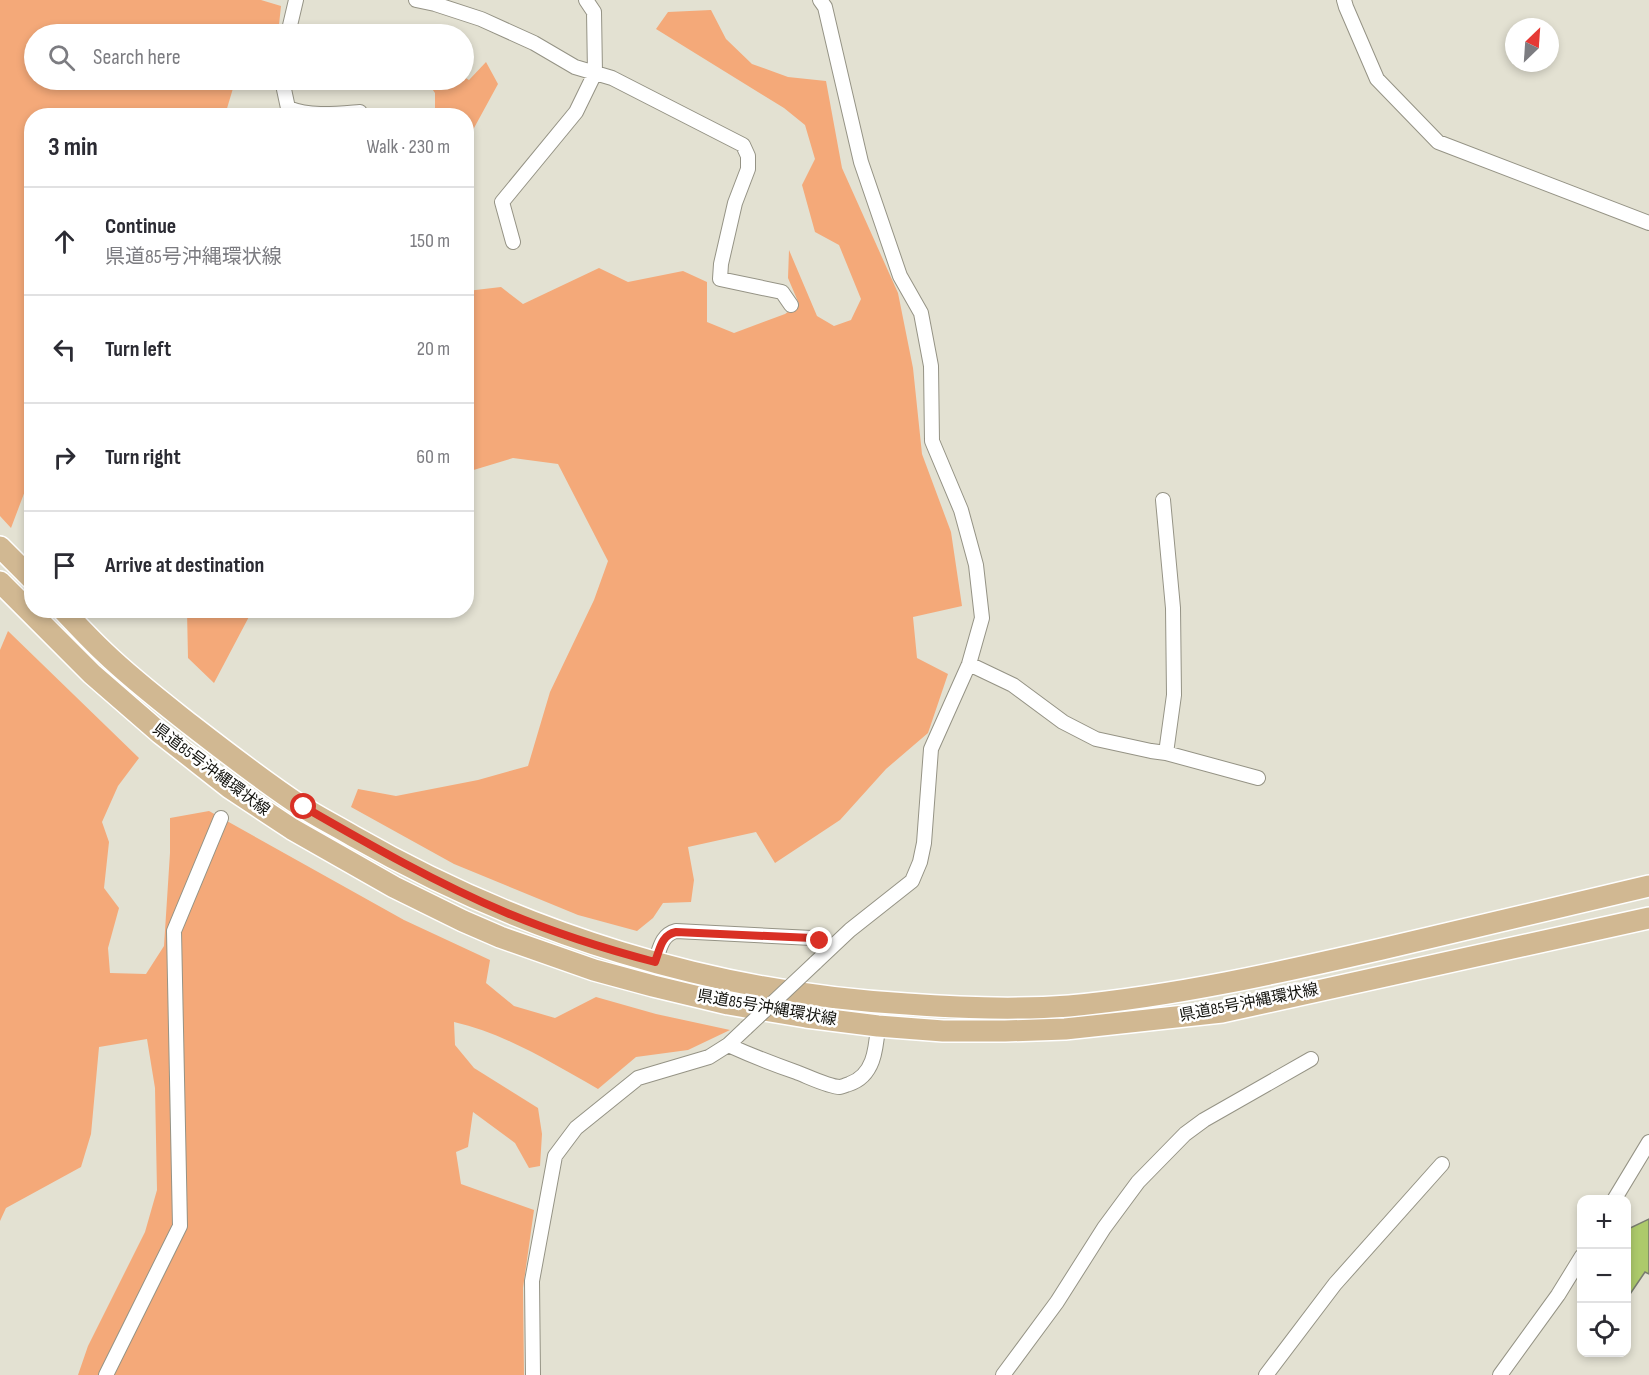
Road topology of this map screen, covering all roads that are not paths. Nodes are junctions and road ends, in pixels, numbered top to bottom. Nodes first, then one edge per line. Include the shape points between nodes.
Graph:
1 (296, 0) edge
2 (416, 0) edge
3 (586, 0) edge
4 (820, 0) edge
5 (1344, 0) edge
6 (290, 24) edge
7 (595, 73) junction
8 (284, 90) edge
9 (288, 108) edge
10 (1649, 223) edge
11 (513, 242) dead end
12 (791, 305) dead end
13 (1163, 500) dead end
14 (0, 547) edge
15 (24, 571) edge
16 (0, 582) edge
17 (24, 606) edge
18 (36, 618) edge
19 (71, 618) edge
20 (969, 664) junction
21 (1166, 753) junction
22 (1258, 778) dead end
23 (221, 818) dead end
24 (1649, 886) edge
25 (1649, 918) edge
26 (830, 947) junction
27 (655, 962) junction
28 (878, 1026) junction
29 (728, 1045) junction
30 (1311, 1059) dead end
31 (1649, 1142) edge
32 (1442, 1164) dead end
33 (1617, 1195) edge
34 (1577, 1263) edge
35 (106, 1375) edge
36 (533, 1375) edge
37 (1003, 1375) edge
38 (1266, 1375) edge
39 (1500, 1375) edge

1 - 6 street
2 - 7 street via 481,19 575,67
3 - 7 street via 594,12
4 - 20 street via 825,7 861,162 900,276 921,313 931,366 932,441 961,510 976,565 982,618
5 - 10 street via 1377,79 1438,142
7 - 11 street via 576,112 502,202
7 - 12 street via 743,145 748,169 735,203 720,279 782,292
8 - 9 street
13 - 21 street via 1173,608 1174,695
14 - 15 main road
16 - 17 main road, 県道85号沖縄環状線
18 - 28 main road, 県道85号沖縄環状線 via 92,674 230,788 292,829 425,903 500,937 594,970 739,1006
19 - 27 main road, 県道85号沖縄環状線 via 172,710 240,764 304,807 389,856 508,913 606,949
20 - 21 street via 1013,686 1063,722 1096,739
20 - 26 street via 931,749 924,843 912,881
21 - 22 street
23 - 35 street via 174,931 180,1226
24 - 27 main road, 県道85号沖縄環状線 via 1213,986 1076,1005 880,1003 731,981
25 - 28 main road, 県道85号沖縄環状線 via 1222,1012 1065,1029 954,1031
26 - 27 street via 812,938 676,932 663,938
26 - 29 street, bridge
28 - 29 street via 873,1060 865,1074 841,1087
29 - 36 street via 709,1057 638,1078 576,1128 555,1156 532,1281
30 - 37 street via 1204,1120 1138,1182
31 - 33 street
32 - 38 street via 1335,1284
34 - 39 street

